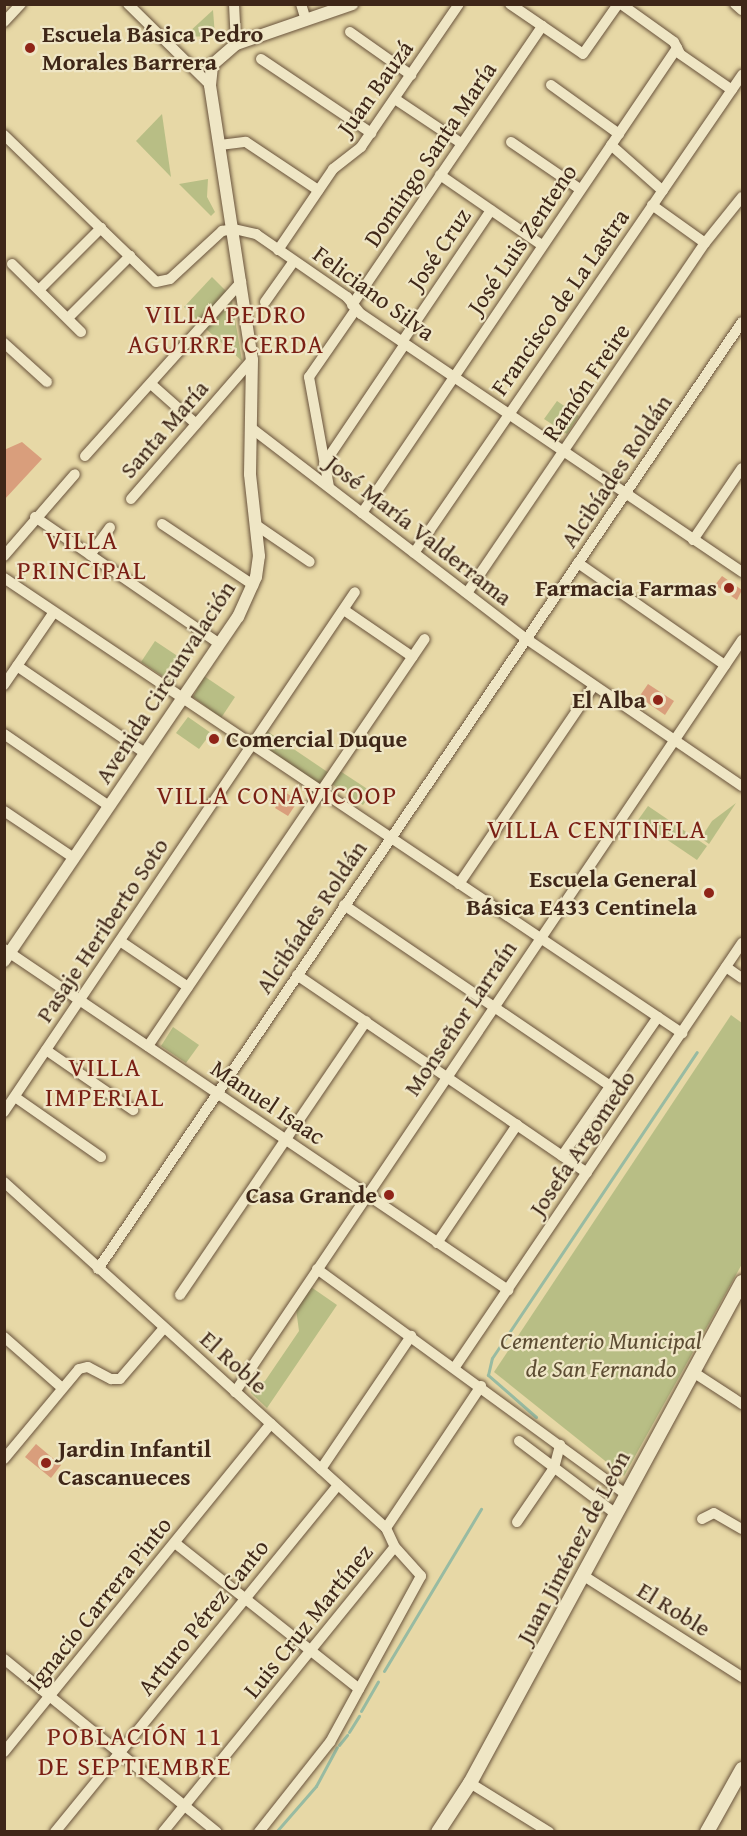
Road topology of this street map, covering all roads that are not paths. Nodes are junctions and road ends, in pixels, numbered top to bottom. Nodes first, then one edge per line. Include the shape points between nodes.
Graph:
1 (21, 4) edge
2 (128, 4) edge
3 (234, 4) edge
4 (302, 4) edge
5 (352, 4) edge
6 (459, 4) edge
7 (510, 4) edge
8 (619, 4) edge
9 (735, 4) edge
10 (742, 10) edge
11 (306, 20) junction
12 (4, 22) edge
13 (542, 26) junction
14 (350, 32) dead end
15 (236, 44) junction
16 (677, 48) junction
17 (261, 59) dead end
18 (411, 75) junction
19 (742, 75) edge
20 (210, 79) junction
21 (551, 85) dead end
22 (732, 90) junction
23 (394, 99) junction
24 (370, 134) junction
25 (619, 134) junction
26 (4, 135) edge
27 (511, 142) dead end
28 (461, 143) junction
29 (220, 145) junction
30 (611, 145) junction
31 (440, 176) junction
32 (580, 189) junction
33 (318, 190) junction
34 (663, 190) junction
35 (742, 197) edge
36 (652, 206) junction
37 (491, 210) junction
38 (101, 228) junction
39 (234, 229) junction
40 (705, 243) junction
41 (542, 245) junction
42 (278, 250) junction
43 (130, 256) junction
44 (294, 261) junction
45 (12, 264) dead end
46 (242, 282) junction
47 (39, 291) junction
48 (265, 303) dead end
49 (354, 307) junction
50 (68, 318) junction
51 (742, 322) edge
52 (81, 332) dead end
53 (4, 343) edge
54 (403, 343) junction
55 (252, 360) junction
56 (455, 377) junction
57 (47, 382) dead end
58 (151, 384) junction
59 (509, 414) junction
60 (196, 424) junction
61 (250, 427) junction
62 (565, 451) junction
63 (85, 456) dead end
64 (324, 464) junction
65 (742, 468) edge
66 (75, 474) dead end
67 (328, 487) junction
68 (626, 494) junction
69 (131, 499) dead end
70 (362, 513) junction
71 (35, 517) junction
72 (162, 524) dead end
73 (256, 525) junction
74 (110, 527) dead end
75 (693, 540) junction
76 (414, 553) junction
77 (90, 555) junction
78 (4, 556) edge
79 (310, 562) dead end
80 (578, 563) junction
81 (742, 572) edge
82 (4, 579) edge
83 (253, 585) junction
84 (356, 592) dead end
85 (467, 593) junction
86 (344, 610) junction
87 (54, 612) junction
88 (525, 638) junction
89 (425, 639) dead end
90 (742, 640) edge
91 (220, 644) junction
92 (413, 657) junction
93 (725, 665) junction
94 (17, 666) junction
95 (4, 685) edge
96 (594, 685) junction
97 (182, 698) junction
98 (4, 734) edge
99 (675, 740) junction
100 (252, 746) junction
101 (145, 753) junction
102 (742, 786) edge
103 (320, 793) junction
104 (109, 806) junction
105 (4, 811) edge
106 (389, 838) junction
107 (74, 858) junction
108 (459, 884) junction
109 (344, 905) junction
110 (540, 937) junction
111 (120, 941) junction
112 (742, 943) edge
113 (6, 954) edge
114 (726, 967) junction
115 (297, 975) junction
116 (742, 978) edge
117 (188, 987) junction
118 (80, 1000) junction
119 (494, 1007) junction
120 (658, 1017) junction
121 (366, 1022) junction
122 (682, 1033) junction
123 (148, 1046) junction
124 (46, 1050) junction
125 (447, 1077) junction
126 (610, 1086) junction
127 (218, 1093) junction
128 (15, 1096) junction
129 (133, 1110) dead end
130 (4, 1112) edge
131 (517, 1125) junction
132 (286, 1139) junction
133 (562, 1156) junction
134 (101, 1157) dead end
135 (587, 1173) junction
136 (4, 1182) edge
137 (366, 1195) junction
138 (437, 1243) junction
139 (98, 1269) junction
140 (317, 1269) junction
141 (742, 1282) edge
142 (508, 1290) junction
143 (180, 1295) dead end
144 (164, 1328) junction
145 (411, 1336) junction
146 (4, 1337) edge
147 (455, 1367) junction
148 (693, 1372) junction
149 (481, 1386) junction
150 (62, 1388) junction
151 (235, 1392) junction
152 (742, 1404) edge
153 (271, 1424) junction
154 (519, 1441) dead end
155 (560, 1445) junction
156 (4, 1459) edge
157 (554, 1468) junction
158 (321, 1469) junction
159 (338, 1485) junction
160 (627, 1495) junction
161 (616, 1514) junction
162 (702, 1520) dead end
163 (518, 1522) dead end
164 (386, 1528) junction
165 (742, 1529) edge
166 (175, 1543) junction
167 (395, 1547) junction
168 (584, 1576) junction
169 (246, 1598) junction
170 (312, 1651) junction
171 (4, 1659) edge
172 (742, 1677) edge
173 (359, 1689) junction
174 (50, 1696) junction
175 (4, 1752) edge
176 (120, 1752) junction
177 (742, 1769) edge
178 (470, 1783) junction
179 (184, 1805) junction
180 (56, 1832) edge
181 (163, 1832) edge
182 (217, 1832) edge
183 (259, 1832) edge
184 (438, 1832) edge
185 (549, 1832) edge
186 (707, 1832) edge

1 - 12 street
2 - 20 street
3 - 15 street
4 - 11 street
5 - 11 street
6 - 18 street, Juan Bauzá
7 - 13 street
8 - 13 street via 583,54
8 - 16 street
9 - 10 street
11 - 15 street
13 - 28 street, Domingo Santa María
14 - 18 street
15 - 20 street via 215,58
16 - 22 street
16 - 25 street, José Luis Zenteno
17 - 24 street
18 - 23 street, Juan Bauzá
19 - 22 street, Francisco de La Lastra
20 - 29 street, Avenida Circunvalación
21 - 25 street
22 - 34 street, Francisco de La Lastra
23 - 24 street, Juan Bauzá
23 - 28 street
24 - 33 street, Juan Bauzá via 333,169
25 - 30 street, José Luis Zenteno
26 - 38 street
27 - 32 street
28 - 31 street, Domingo Santa María
29 - 33 street via 246,142
29 - 39 street, Avenida Circunvalación
30 - 32 street, José Luis Zenteno
30 - 34 street
31 - 37 street
31 - 49 street, Domingo Santa María
32 - 41 street, José Luis Zenteno
33 - 42 street, Juan Bauzá
34 - 36 street, Francisco de La Lastra
35 - 40 street, Ramón Freire
36 - 40 street
36 - 59 street, Francisco de La Lastra
37 - 41 street
37 - 54 street, José Cruz
38 - 43 street
38 - 47 street
39 - 42 street, Feliciano Silva via 256,234
39 - 43 street via 211,238 163,283 156,282
39 - 46 street, Avenida Circunvalación
40 - 62 street, Ramón Freire
41 - 56 street, José Luis Zenteno
42 - 44 street, Feliciano Silva
43 - 50 street
44 - 48 street
44 - 49 street, Feliciano Silva
45 - 47 street
46 - 55 street, Avenida Circunvalación
46 - 58 street
47 - 50 street
49 - 54 street, Feliciano Silva
49 - 64 street, Domingo Santa María via 309,377
50 - 52 street
51 - 68 street, Alcibíades Roldán
53 - 57 street
54 - 56 street, Feliciano Silva
54 - 64 street, José Cruz
55 - 60 street, Santa María
55 - 61 street, Avenida Circunvalación
56 - 59 street, Feliciano Silva
56 - 70 street, José Luis Zenteno
58 - 60 street
58 - 63 street
59 - 62 street, Feliciano Silva
59 - 76 street, Francisco de La Lastra
60 - 69 street, Santa María
61 - 67 street, José María Valderrama
61 - 73 street, Avenida Circunvalación
62 - 68 street, Feliciano Silva
62 - 85 street, Ramón Freire
64 - 67 street, Domingo Santa María
65 - 75 street
66 - 71 street
67 - 70 street, José María Valderrama
68 - 75 street, Feliciano Silva
68 - 80 street, Alcibíades Roldán
70 - 76 street, José María Valderrama
71 - 77 street
71 - 78 street
72 - 83 street
73 - 79 street
73 - 83 street, Avenida Circunvalación via 259,556
74 - 77 street
75 - 81 street, Feliciano Silva
76 - 85 street, José María Valderrama
77 - 91 street
80 - 88 street, Alcibíades Roldán
80 - 93 street
82 - 87 street
83 - 91 street, Avenida Circunvalación
84 - 86 street, Pasaje Heriberto Soto
85 - 88 street, José María Valderrama
86 - 92 street
86 - 100 street, Pasaje Heriberto Soto
87 - 94 street
87 - 97 street
88 - 96 street, José María Valderrama
88 - 106 street, Alcibíades Roldán
89 - 92 street
90 - 93 street, Monseñor Larraín
91 - 97 street, Avenida Circunvalación
92 - 103 street
93 - 99 street, Monseñor Larraín
94 - 95 street
94 - 101 street
96 - 99 street, José María Valderrama
96 - 108 street
97 - 100 street
97 - 101 street, Avenida Circunvalación
98 - 104 street
99 - 102 street, José María Valderrama
99 - 110 street, Monseñor Larraín
100 - 103 street
100 - 111 street, Pasaje Heriberto Soto
101 - 104 street, Avenida Circunvalación
103 - 106 street
103 - 117 street
104 - 107 street, Avenida Circunvalación
105 - 107 street
106 - 108 street
106 - 109 street, Alcibíades Roldán
107 - 113 street, Avenida Circunvalación
108 - 110 street
109 - 115 street, Alcibíades Roldán
109 - 119 street
110 - 119 street, Monseñor Larraín
110 - 120 street
111 - 117 street
111 - 118 street, Pasaje Heriberto Soto
112 - 114 street, Josefa Argomedo
113 - 118 street, Manuel Isaac
114 - 116 street
114 - 122 street, Josefa Argomedo
115 - 121 street
115 - 127 street, Alcibíades Roldán
117 - 123 street
118 - 123 street, Manuel Isaac
118 - 124 street, Pasaje Heriberto Soto
119 - 125 street, Monseñor Larraín
119 - 126 street
120 - 122 street
120 - 126 street
121 - 125 street
121 - 132 street
122 - 135 street, Josefa Argomedo
123 - 127 street, Manuel Isaac
124 - 128 street, Pasaje Heriberto Soto
124 - 129 street
125 - 131 street
125 - 137 street, Monseñor Larraín
126 - 133 street
127 - 132 street, Manuel Isaac
127 - 139 street, Alcibíades Roldán
128 - 130 street, Pasaje Heriberto Soto
128 - 134 street
131 - 133 street
131 - 138 street
132 - 137 street, Manuel Isaac
132 - 143 street
133 - 135 street
135 - 142 street, Josefa Argomedo
136 - 139 street, El Roble
137 - 138 street, Manuel Isaac
137 - 140 street, Monseñor Larraín
138 - 142 street, Manuel Isaac
139 - 144 street, El Roble
140 - 145 street
140 - 151 street, Monseñor Larraín
141 - 148 main road, Juan Jiménez de León
142 - 147 street, Josefa Argomedo
144 - 150 street via 120,1379 111,1379 88,1367 79,1369
144 - 151 street, El Roble
145 - 147 street
145 - 158 street
146 - 150 street
147 - 149 street
148 - 152 street
148 - 160 main road, Juan Jiménez de León
149 - 155 street
149 - 164 street
150 - 156 street
151 - 153 street, El Roble
153 - 158 street, El Roble
153 - 166 street, Ignacio Carrera Pinto
154 - 157 street
155 - 157 street
155 - 160 street
157 - 161 street
157 - 163 street
158 - 159 street, El Roble
159 - 164 street, El Roble
159 - 169 street, Arturo Pérez Canto
160 - 161 main road, Juan Jiménez de León
161 - 168 main road, Juan Jiménez de León
162 - 165 street via 714,1512
164 - 167 street, El Roble
166 - 169 street
166 - 174 street, Ignacio Carrera Pinto
167 - 170 street, Luis Cruz Martínez
167 - 173 street, El Roble via 419,1573 420,1582
168 - 172 street, El Roble
168 - 178 main road, Juan Jiménez de León
169 - 170 street
169 - 176 street, Arturo Pérez Canto
170 - 173 street
170 - 179 street, Luis Cruz Martínez
171 - 174 street
173 - 183 street via 330,1742
174 - 175 street, Ignacio Carrera Pinto
174 - 176 street
176 - 179 street
176 - 180 street, Arturo Pérez Canto
177 - 186 main road
178 - 184 main road, Juan Jiménez de León
178 - 185 street
179 - 181 street, Luis Cruz Martínez
179 - 182 street

